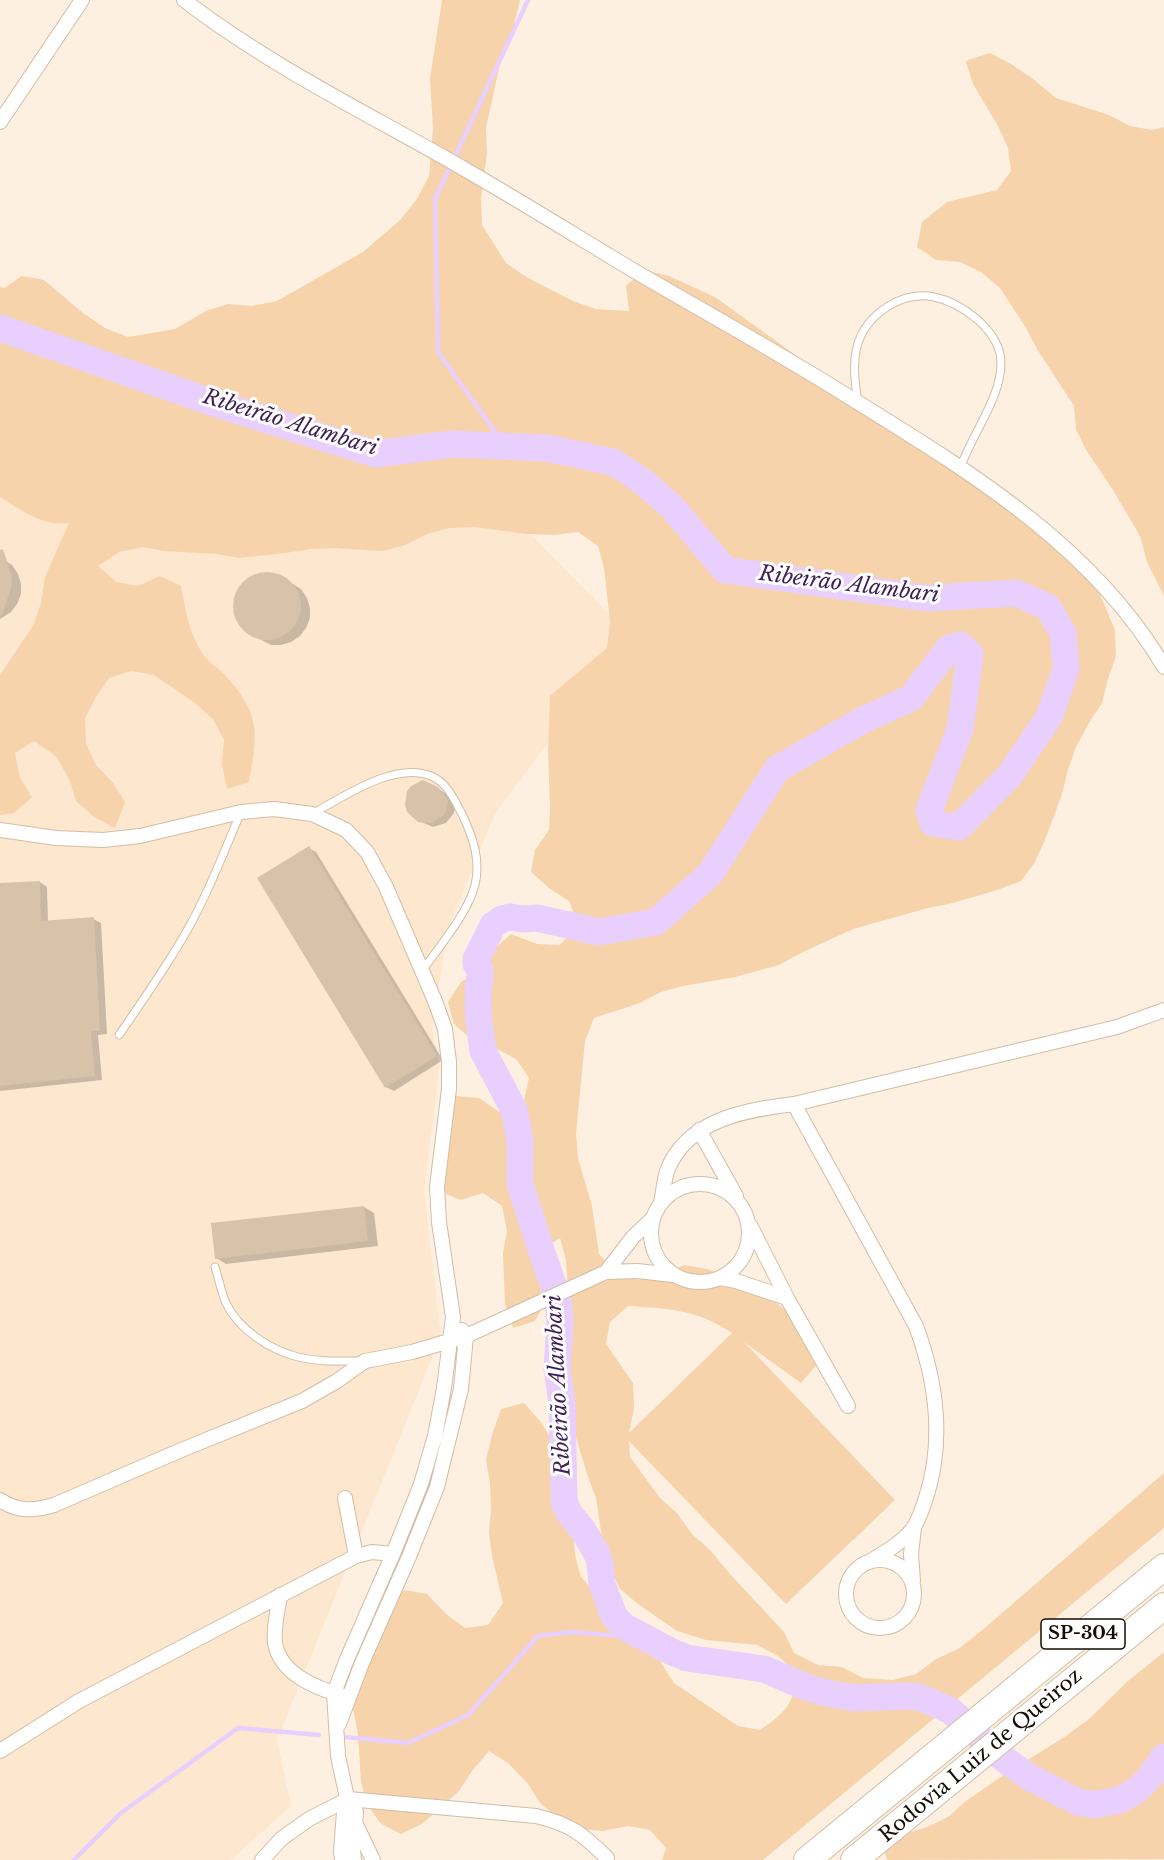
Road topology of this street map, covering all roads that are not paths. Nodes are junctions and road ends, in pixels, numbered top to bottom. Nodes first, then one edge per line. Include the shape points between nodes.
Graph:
1 (82, 0) edge
2 (184, 0) edge
3 (0, 122) edge
4 (858, 402) junction
5 (960, 469) junction
6 (1164, 667) edge
7 (240, 812) junction
8 (312, 814) junction
9 (0, 830) edge
10 (422, 971) junction
11 (1164, 1010) edge
12 (119, 1035) dead end
13 (794, 1104) junction
14 (699, 1130) junction
15 (661, 1203) junction
16 (739, 1203) junction
17 (653, 1218) junction
18 (748, 1221) junction
19 (215, 1267) dead end
20 (600, 1274) junction
21 (673, 1275) junction
22 (720, 1278) junction
23 (787, 1298) junction
24 (453, 1317) junction
25 (466, 1336) junction
26 (451, 1340) junction
27 (365, 1361) junction
28 (848, 1406) dead end
29 (345, 1498) dead end
30 (0, 1500) edge
31 (914, 1528) junction
32 (393, 1554) junction
33 (356, 1556) junction
34 (872, 1560) junction
35 (1164, 1567) edge
36 (913, 1586) junction
37 (280, 1595) junction
38 (1164, 1606) edge
39 (334, 1693) junction
40 (350, 1697) junction
41 (337, 1729) junction
42 (0, 1751) edge
43 (349, 1806) junction
44 (879, 1841) junction
45 (810, 1857) edge
46 (607, 1858) dead end
47 (262, 1860) edge
48 (348, 1860) edge
49 (373, 1860) edge
50 (854, 1860) edge
51 (862, 1860) edge

1 - 3 street
2 - 4 street via 368,116 465,169
4 - 5 street
4 - 5 lane via 854,379 858,343 879,313 894,303 932,296 971,314 997,344 1001,361 999,381
5 - 6 street via 1066,547 1134,622
7 - 8 street via 274,809
7 - 9 street via 140,836 103,840
7 - 12 lane via 190,925
8 - 10 street via 346,830 367,852
8 - 10 lane via 383,778 410,772 432,776 447,787 472,834 477,863 475,886 461,915
10 - 24 street via 445,1029 449,1062 437,1187
11 - 13 street via 1117,1027
13 - 14 street via 750,1110
13 - 31 street via 916,1326 928,1358 934,1391 936,1452 933,1476
14 - 15 street via 680,1149 667,1172
14 - 16 street
15 - 16 street via 674,1191 691,1184 709,1184 726,1191
15 - 17 street
16 - 18 street
17 - 20 street
17 - 21 street via 653,1250
18 - 22 street via 747,1248 737,1266
18 - 23 street
19 - 27 lane via 236,1320 271,1346 297,1357
20 - 21 street via 637,1271
20 - 25 street
21 - 22 street via 688,1282 705,1283
22 - 23 street
23 - 28 street
24 - 25 street
24 - 26 street
25 - 26 street
25 - 40 street via 461,1389 437,1487
26 - 27 street
26 - 32 street via 435,1437
27 - 30 street via 302,1401 54,1505 20,1510
29 - 33 street
31 - 34 street via 896,1546
31 - 36 street
32 - 33 street via 372,1552
32 - 39 street
33 - 37 street
34 - 36 street via 894,1562 910,1576
34 - 36 street via 854,1572 846,1594 848,1605 862,1623 873,1627 896,1624 911,1608
35 - 45 highway, Rodovia Luiz de Queiroz / SP-304
37 - 39 street via 275,1640 278,1654 294,1673
37 - 42 street via 79,1701
38 - 44 highway, Rodovia Luiz de Queiroz / SP-304
39 - 40 street
39 - 41 street
40 - 41 street
41 - 43 street via 338,1756
43 - 46 street via 536,1816 573,1829
43 - 47 street via 309,1819 281,1839
43 - 48 highway
43 - 49 street
44 - 50 highway, Rodovia Luiz de Queiroz / SP-304
44 - 51 highway

